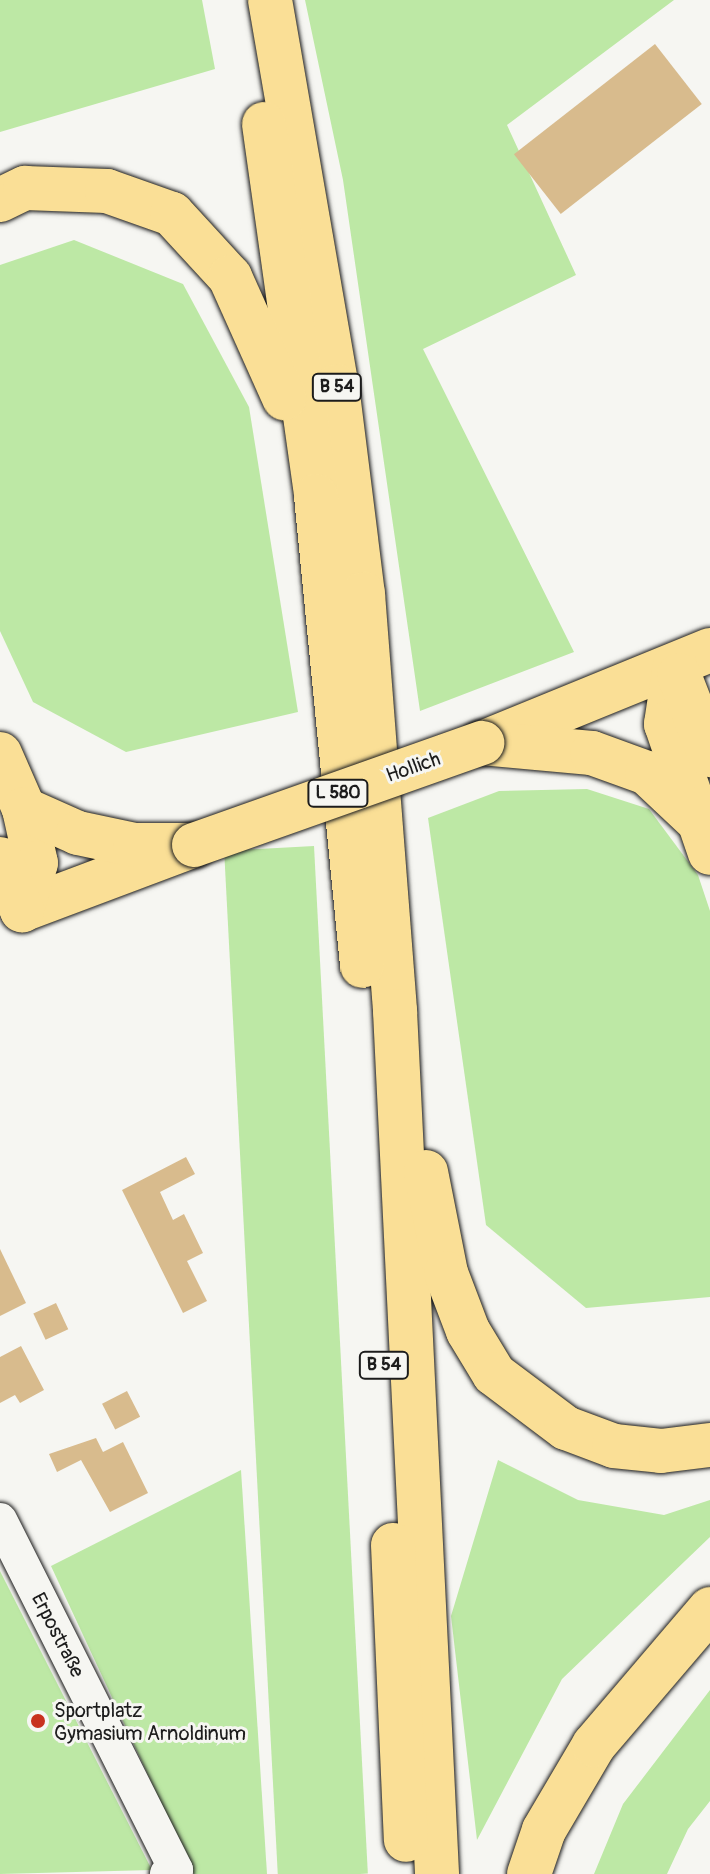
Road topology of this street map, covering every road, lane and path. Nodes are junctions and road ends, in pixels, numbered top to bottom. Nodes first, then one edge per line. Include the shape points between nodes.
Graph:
1 (241, 0) edge
2 (270, 0) edge
3 (0, 200) edge
4 (316, 496) junction
5 (692, 658) edge
6 (482, 743) junction
7 (0, 754) edge
8 (710, 755) edge
9 (24, 809) junction
10 (703, 836) edge
11 (194, 845) junction
12 (0, 859) edge
13 (22, 910) junction
14 (395, 1011) junction
15 (710, 1445) edge
16 (0, 1520) edge
17 (710, 1609) edge
18 (173, 1873) edge
19 (407, 1874) edge
20 (437, 1874) edge
21 (529, 1874) edge

1 - 4 main road, B 54 via 265,130
2 - 14 main road, B 54 via 337,386 363,594
3 - 4 main road via 25,188 107,191 172,214 230,277 274,366
4 - 19 main road, B 54 via 368,1025
5 - 6 main road, Hollich / L 580
5 - 8 main road
5 - 10 main road via 666,724
6 - 10 main road via 592,753 647,773
6 - 11 main road, Hollich / L 580, bridge
7 - 9 main road
9 - 11 main road via 78,833 135,845
9 - 13 main road via 36,863
11 - 13 main road, Hollich / L 580
12 - 13 main road
14 - 15 main road via 446,1273 468,1331 494,1374 566,1428 614,1446 661,1451
14 - 20 main road, B 54
16 - 18 street, Erpostraße
17 - 21 main road via 594,1745 544,1830

